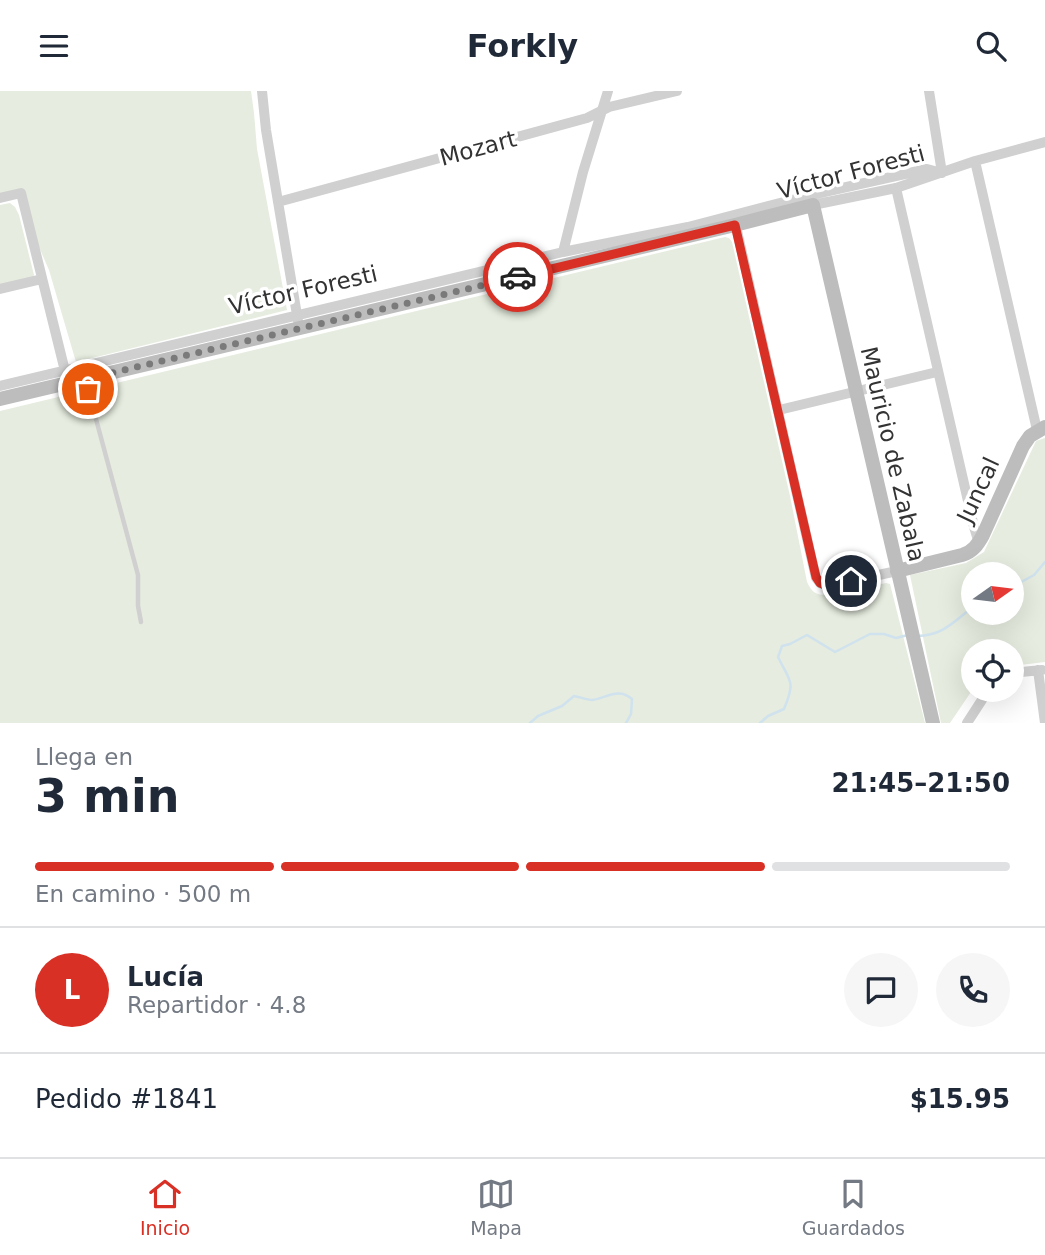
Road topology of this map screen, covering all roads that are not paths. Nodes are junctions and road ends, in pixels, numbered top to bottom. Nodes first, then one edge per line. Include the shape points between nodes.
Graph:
1 (262, 91) edge
2 (608, 91) edge
3 (677, 91) edge
4 (929, 91) edge
5 (601, 111) junction
6 (1045, 142) edge
7 (975, 161) junction
8 (942, 173) junction
9 (896, 188) junction
10 (0, 198) edge
11 (812, 200) junction
12 (278, 202) junction
13 (734, 220) junction
14 (563, 252) junction
15 (42, 279) junction
16 (0, 289) edge
17 (298, 322) junction
18 (937, 372) junction
19 (66, 377) junction
20 (86, 379) junction
21 (0, 386) edge
22 (855, 391) junction
23 (0, 399) edge
24 (779, 410) junction
25 (1041, 428) edge
26 (979, 543) junction
27 (897, 571) junction
28 (141, 622) dead end
29 (1042, 670) edge
30 (1024, 672) edge
31 (981, 702) edge
32 (933, 723) edge
33 (967, 723) edge
34 (1045, 723) edge

1 - 12 street
2 - 5 street
3 - 5 street, Mozart
4 - 8 street
5 - 12 street, Mozart
5 - 14 street
6 - 7 street
7 - 8 street
7 - 25 street
8 - 9 street, Víctor Foresti
8 - 11 street, Víctor Foresti via 927,169
9 - 11 street, Víctor Foresti
9 - 18 street
10 - 15 street via 21,193
11 - 13 street, Víctor Foresti
11 - 22 street, Mauricio de Zabala
12 - 17 street
13 - 14 street, Víctor Foresti
13 - 17 street, Víctor Foresti
13 - 24 street
14 - 17 street, Víctor Foresti
15 - 16 street
15 - 19 street
17 - 19 street, Víctor Foresti
17 - 20 street, Víctor Foresti
18 - 22 street
18 - 26 street
19 - 20 street, Víctor Foresti
19 - 21 street, Víctor Foresti
19 - 23 street, Víctor Foresti
20 - 28 lane via 138,575
22 - 24 street
22 - 27 street, Mauricio de Zabala
24 - 27 street, Juncal via 820,583 828,586
25 - 26 street, Juncal via 1023,446
26 - 27 street, Juncal via 968,554
27 - 32 street, Mauricio de Zabala
29 - 30 street
29 - 34 street
31 - 33 street

